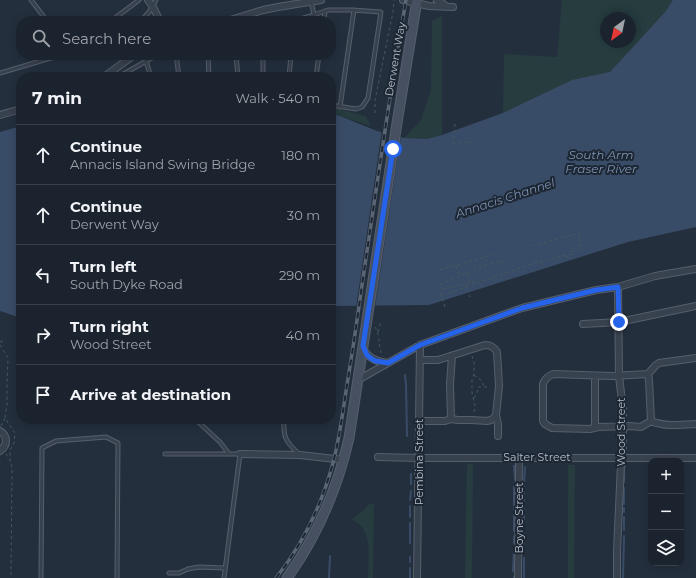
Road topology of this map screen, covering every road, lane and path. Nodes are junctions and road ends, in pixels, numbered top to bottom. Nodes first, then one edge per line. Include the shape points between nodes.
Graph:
1 (30, 0) edge
2 (139, 0) edge
3 (148, 0) edge
4 (156, 0) edge
5 (321, 0) edge
6 (394, 0) edge
7 (403, 0) edge
8 (437, 0) edge
9 (311, 1) junction
10 (417, 2) edge
11 (153, 7) junction
12 (354, 10) junction
13 (325, 11) junction
14 (314, 15) junction
15 (43, 16) edge
16 (118, 16) edge
17 (145, 16) edge
18 (158, 16) edge
19 (245, 16) edge
20 (310, 16) edge
21 (324, 16) edge
22 (45, 60) edge
23 (127, 60) edge
24 (177, 60) edge
25 (208, 60) edge
26 (236, 60) edge
27 (263, 60) edge
28 (291, 60) edge
29 (318, 60) edge
30 (146, 61) joint
31 (111, 72) edge
32 (127, 72) edge
33 (149, 72) edge
34 (178, 72) edge
35 (209, 72) edge
36 (238, 72) edge
37 (263, 72) edge
38 (289, 72) edge
39 (317, 72) edge
40 (0, 73) edge
41 (336, 106) edge
42 (340, 107) junction
43 (16, 110) edge
44 (375, 113) dead end
45 (0, 115) edge
46 (455, 124) dead end
47 (471, 142) dead end
48 (532, 246) dead end
49 (498, 253) dead end
50 (503, 262) dead end
51 (455, 265) junction
52 (696, 269) edge
53 (440, 270) dead end
54 (467, 273) junction
55 (460, 276) junction
56 (476, 281) dead end
57 (470, 282) junction
58 (465, 284) junction
59 (466, 287) junction
60 (618, 287) junction
61 (443, 289) dead end
62 (449, 293) dead end
63 (470, 297) dead end
64 (696, 306) edge
65 (445, 307) dead end
66 (382, 321) dead end
67 (370, 322) junction
68 (619, 322) junction
69 (583, 324) dead end
70 (378, 332) junction
71 (6, 340) dead end
72 (0, 342) edge
73 (0, 345) edge
74 (420, 345) junction
75 (363, 346) junction
76 (469, 350) junction
77 (452, 356) junction
78 (696, 358) edge
79 (420, 360) junction
80 (387, 361) junction
81 (648, 374) junction
82 (474, 375) junction
83 (595, 376) junction
84 (619, 376) junction
85 (358, 380) junction
86 (484, 387) junction
87 (489, 387) dead end
88 (473, 398) junction
89 (496, 416) junction
90 (5, 417) junction
91 (451, 419) junction
92 (419, 420) junction
93 (473, 420) junction
94 (651, 421) junction
95 (200, 424) edge
96 (284, 424) edge
97 (696, 424) edge
98 (623, 427) junction
99 (595, 428) junction
100 (0, 430) edge
101 (498, 436) dead end
102 (0, 451) edge
103 (165, 454) dead end
104 (229, 454) junction
105 (240, 454) junction
106 (300, 455) junction
107 (378, 457) dead end
108 (622, 457) junction
109 (419, 458) junction
110 (519, 458) junction
111 (696, 458) edge
112 (344, 460) junction
113 (224, 568) junction
114 (169, 573) dead end
115 (11, 578) edge
116 (41, 578) edge
117 (117, 578) edge
118 (224, 578) edge
119 (287, 578) edge
120 (417, 578) edge
121 (518, 578) edge
122 (617, 578) edge

1 - 15 lane
2 - 16 lane
3 - 11 street
4 - 11 lane
5 - 9 street
6 - 44 path via 375,100
7 - 10 street
8 - 10 street via 450,7 429,6
9 - 14 lane
9 - 19 street
10 - 67 main road, Derwent Way via 397,123
11 - 17 lane
11 - 18 street
12 - 13 lane
12 - 42 lane
12 - 42 lane via 381,12 368,98 362,107 356,109
13 - 14 lane
13 - 21 lane
14 - 20 lane
22 - 40 lane
23 - 31 street
24 - 34 lane
25 - 35 lane
26 - 36 lane
27 - 37 lane
28 - 38 lane
29 - 39 lane
30 - 32 lane
30 - 33 lane
41 - 42 lane
43 - 45 street
46 - 47 path via 453,143
48 - 59 path via 579,233 581,249 572,251 573,254 567,256 556,257
49 - 51 path
50 - 54 path via 488,264
51 - 53 path
51 - 55 path
52 - 60 street via 655,276
54 - 55 path
54 - 57 path
55 - 65 path via 439,284
56 - 57 path
57 - 58 path
58 - 59 path
58 - 61 path
59 - 62 path
59 - 63 path
60 - 68 street, Wood Street
60 - 74 street via 522,308
64 - 68 street
66 - 70 path
67 - 70 path
67 - 75 main road
68 - 69 street
68 - 84 street, Wood Street
70 - 80 path via 380,351
71 - 72 path
73 - 90 path via 8,358
74 - 79 street, Pembina Street
74 - 80 street
75 - 80 street via 372,359
75 - 85 main road
76 - 77 street
76 - 82 path via 474,362
76 - 89 street via 490,345 497,352 499,386
77 - 79 street via 438,360
77 - 91 street
78 - 81 street via 659,363
79 - 92 street, Pembina Street
80 - 85 street
81 - 84 street
81 - 94 street
82 - 86 path via 482,381
82 - 88 path
83 - 84 street
83 - 99 street
83 - 99 street via 553,374 545,379 543,421 552,428
84 - 98 street, Wood Street
85 - 112 main road
86 - 87 path
86 - 88 path via 478,387
88 - 93 path
89 - 93 street via 487,422
89 - 101 street
90 - 100 path
90 - 115 path via 15,432 10,450
91 - 92 street
91 - 93 street
92 - 109 street, Pembina Street
94 - 97 street via 669,425
94 - 98 street via 641,427
95 - 104 lane
96 - 106 lane via 284,436
98 - 99 street
98 - 108 street, Wood Street
100 - 102 street via 6,439 5,446
103 - 104 lane
104 - 105 lane
105 - 106 street
105 - 113 lane
106 - 112 street
107 - 109 street, Salter Street
108 - 110 street, Salter Street
108 - 111 street, Salter Street
108 - 122 street, Wood Street
109 - 110 street, Salter Street
109 - 120 street, Pembina Street
110 - 121 street, Boyne Street
112 - 119 main road via 327,508 308,547
113 - 114 lane via 199,567
113 - 118 lane
116 - 117 lane via 42,448 56,441 106,437 118,443

